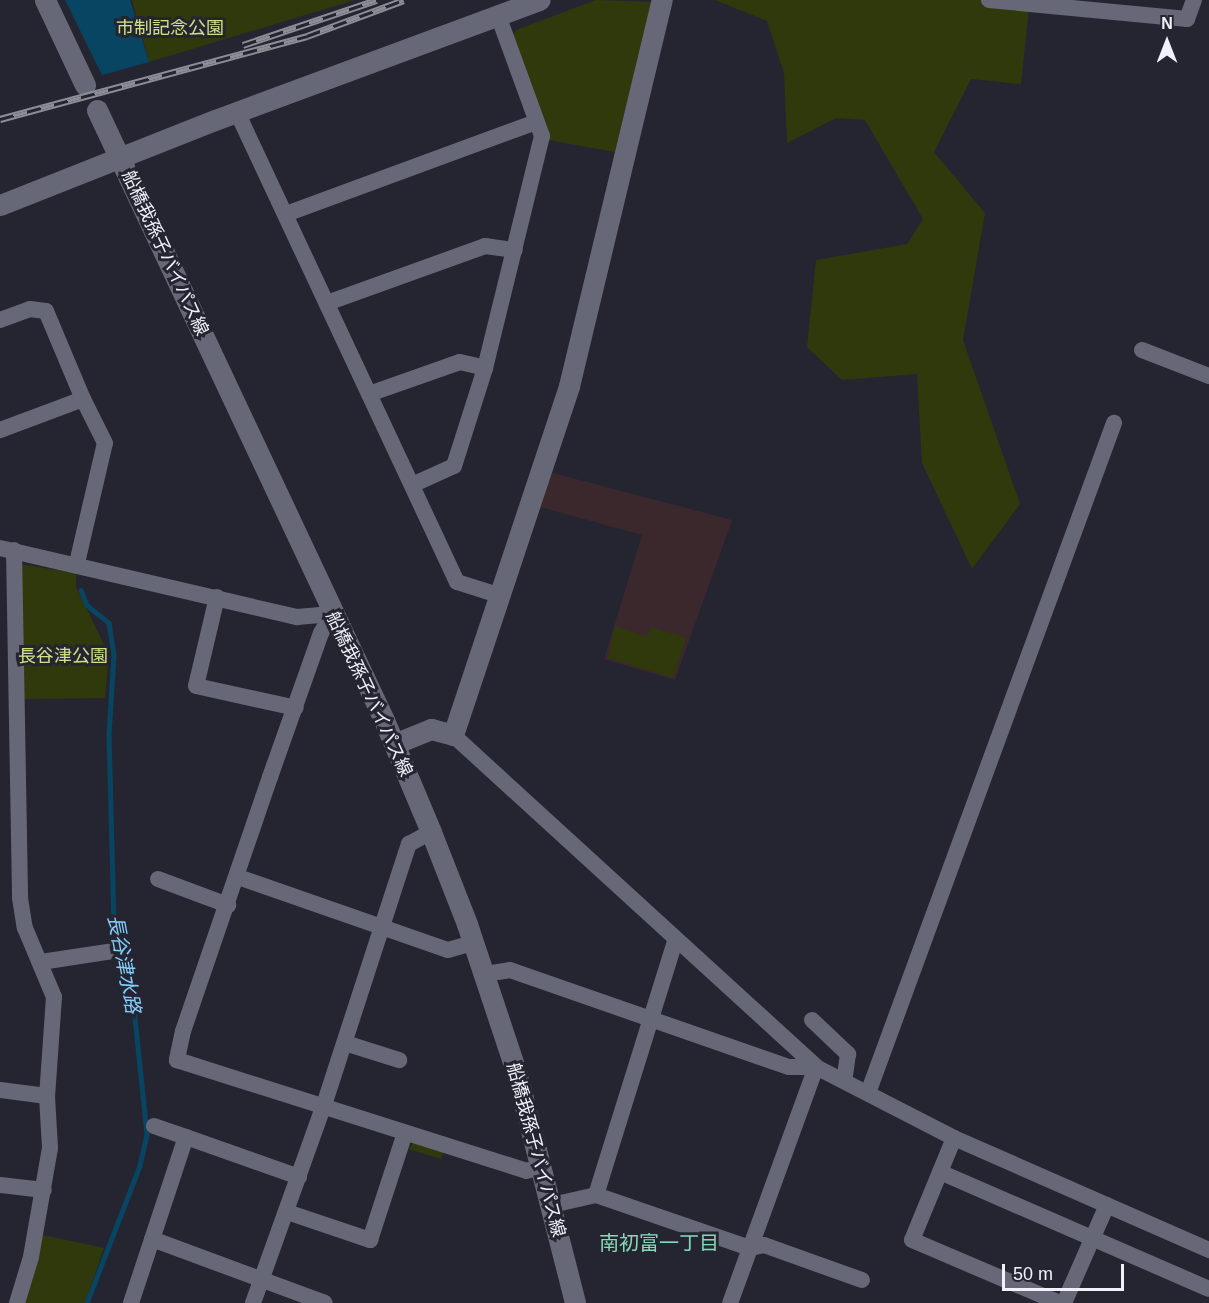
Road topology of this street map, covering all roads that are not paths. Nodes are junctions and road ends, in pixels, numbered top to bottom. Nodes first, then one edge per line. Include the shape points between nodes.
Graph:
1 (45, 0) edge
2 (539, 0) edge
3 (662, 0) edge
4 (989, 0) edge
5 (1194, 0) edge
6 (498, 15) junction
7 (85, 85) dead end
8 (97, 110) dead end
9 (237, 112) junction
10 (537, 122) junction
11 (121, 157) junction
12 (0, 205) edge
13 (286, 214) junction
14 (515, 250) junction
15 (327, 303) junction
16 (0, 320) edge
17 (1142, 350) dead end
18 (485, 368) junction
19 (1209, 376) edge
20 (369, 394) junction
21 (83, 399) junction
22 (1114, 423) dead end
23 (0, 430) edge
24 (412, 485) junction
25 (7, 549) edge
26 (77, 563) junction
27 (501, 596) junction
28 (217, 597) junction
29 (332, 614) junction
30 (296, 708) junction
31 (453, 735) junction
32 (394, 744) junction
33 (431, 832) junction
34 (238, 877) junction
35 (158, 879) dead end
36 (228, 905) junction
37 (384, 927) junction
38 (675, 941) junction
39 (473, 943) junction
40 (114, 951) dead end
41 (41, 963) junction
42 (485, 974) junction
43 (651, 1019) junction
44 (812, 1020) dead end
45 (345, 1043) junction
46 (399, 1060) dead end
47 (816, 1067) junction
48 (844, 1081) junction
49 (0, 1090) edge
50 (868, 1093) junction
51 (47, 1096) junction
52 (323, 1108) junction
53 (154, 1126) dead end
54 (405, 1133) junction
55 (186, 1137) junction
56 (954, 1138) junction
57 (542, 1167) junction
58 (940, 1172) junction
59 (299, 1177) junction
60 (0, 1185) edge
61 (44, 1190) junction
62 (596, 1195) junction
63 (552, 1205) junction
64 (1107, 1205) junction
65 (287, 1212) junction
66 (152, 1239) junction
67 (1092, 1240) junction
68 (1208, 1246) edge
69 (750, 1248) junction
70 (261, 1280) junction
71 (861, 1280) dead end
72 (1209, 1289) edge
73 (17, 1303) edge
74 (131, 1303) edge
75 (253, 1303) edge
76 (325, 1303) edge
77 (575, 1303) edge
78 (730, 1303) edge
79 (1060, 1303) edge
80 (1064, 1303) edge

1 - 7 street
2 - 6 street
3 - 27 street via 569,386
4 - 5 street via 1186,20
6 - 9 street
6 - 10 street
8 - 11 street, 船橋我孫子バイパス線
9 - 11 street
9 - 13 street
10 - 13 street
10 - 14 street via 542,136
11 - 12 street
11 - 29 street, 船橋我孫子バイパス線
13 - 15 street
14 - 15 street via 485,246
14 - 18 street
15 - 20 street
16 - 21 street via 30,309 46,311
17 - 19 street
18 - 20 street via 460,362
18 - 24 street via 454,466
20 - 24 street
21 - 23 street
21 - 26 street via 105,443
22 - 50 street
24 - 27 street via 457,582
25 - 26 street
25 - 41 street via 20,898 25,928
26 - 28 street
27 - 31 street
28 - 29 street via 297,617
28 - 30 street via 196,686
29 - 30 street via 321,633
29 - 32 street, 船橋我孫子バイパス線
30 - 34 street
31 - 32 street via 431,729
31 - 38 street
32 - 33 street, 船橋我孫子バイパス線
33 - 37 street via 409,844
33 - 39 street, 船橋我孫子バイパス線
34 - 36 street
34 - 37 street
35 - 36 street
36 - 52 street via 183,1031 177,1060
37 - 39 street via 448,950
37 - 45 street
38 - 43 street
38 - 47 street
39 - 42 street, 船橋我孫子バイパス線
40 - 41 street
41 - 51 street via 54,997
42 - 43 street via 510,970
42 - 57 street, 船橋我孫子バイパス線
43 - 47 street via 789,1067
43 - 62 street
44 - 48 street via 848,1054
45 - 46 street
45 - 52 street
47 - 48 street
47 - 69 street
48 - 50 street
49 - 51 street
50 - 56 street
51 - 61 street via 50,1148
52 - 54 street
52 - 59 street
53 - 55 street
54 - 57 street via 526,1171
54 - 65 street via 370,1240
55 - 59 street
55 - 66 street
56 - 58 street
56 - 64 street
57 - 63 street, 船橋我孫子バイパス線
58 - 67 street
58 - 79 street via 912,1240
59 - 65 street
60 - 61 street
61 - 73 street
62 - 63 street
62 - 69 street
63 - 77 street, 船橋我孫子バイパス線
64 - 67 street
64 - 68 street
65 - 70 street
66 - 70 street
66 - 74 street
67 - 72 street
67 - 80 street
69 - 71 street via 764,1245
69 - 78 street
70 - 75 street
70 - 76 street

